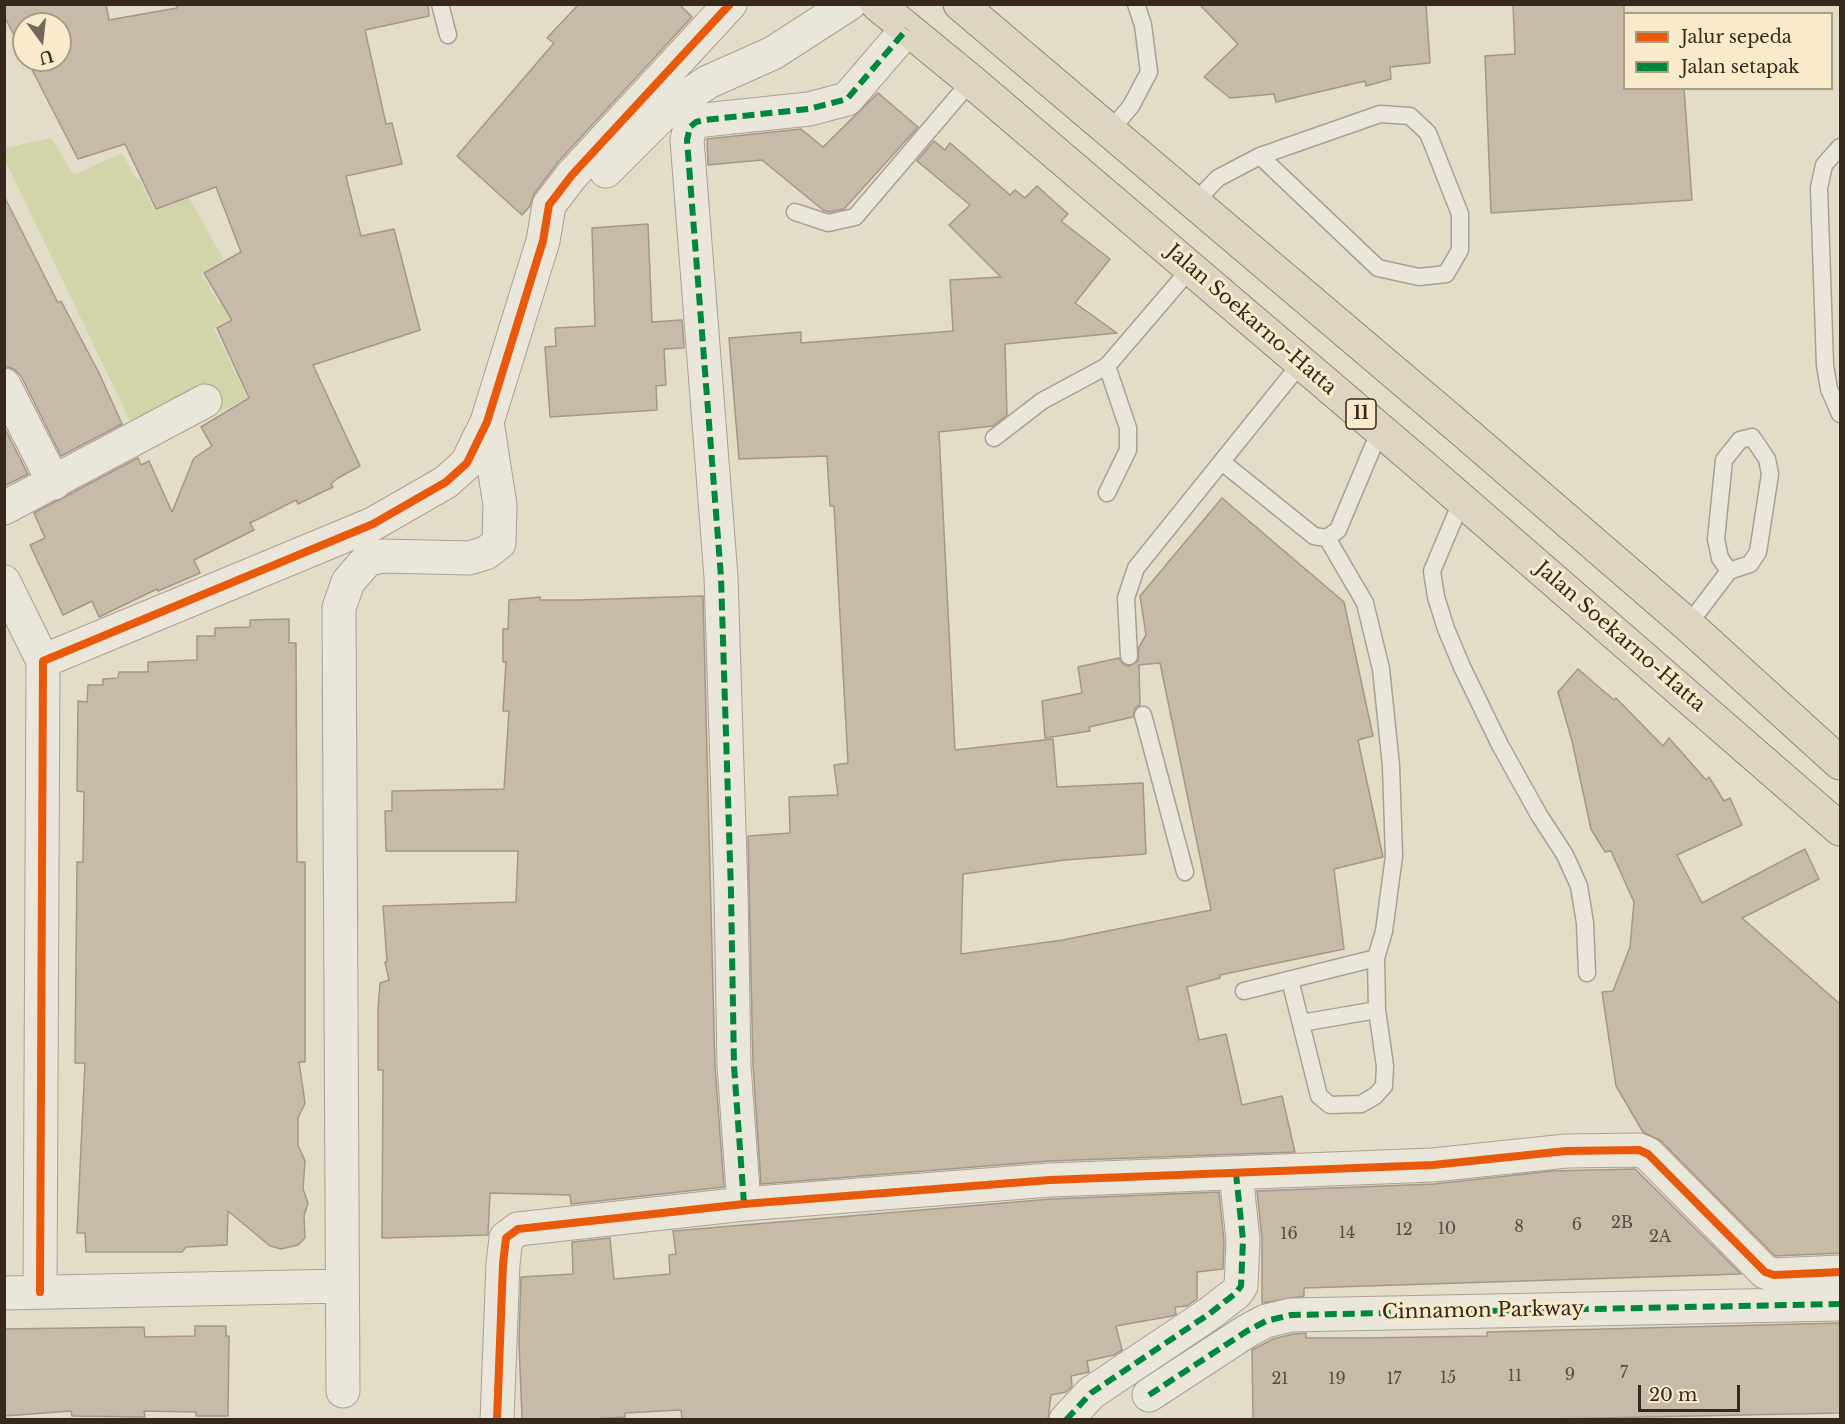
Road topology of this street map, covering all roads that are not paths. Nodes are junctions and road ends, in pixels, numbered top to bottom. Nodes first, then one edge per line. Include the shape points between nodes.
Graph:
1 (440, 4) edge
2 (730, 4) edge
3 (849, 4) edge
4 (877, 4) edge
5 (960, 4) edge
6 (1136, 4) edge
7 (907, 29) junction
8 (448, 35) dead end
9 (971, 81) junction
10 (1110, 130) junction
11 (1840, 147) edge
12 (1260, 156) junction
13 (1195, 202) junction
14 (795, 213) dead end
15 (543, 241) junction
16 (1191, 268) junction
17 (1301, 363) junction
18 (1107, 366) junction
19 (4, 385) edge
20 (205, 401) dead end
21 (1840, 414) edge
22 (487, 422) junction
23 (1461, 429) junction
24 (1380, 430) junction
25 (994, 438) dead end
26 (1222, 462) junction
27 (1428, 470) junction
28 (54, 483) junction
29 (1107, 493) dead end
30 (1462, 500) junction
31 (4, 508) edge
32 (1327, 538) junction
33 (1730, 571) junction
34 (4, 582) edge
35 (1688, 625) junction
36 (1129, 656) dead end
37 (43, 662) junction
38 (1143, 715) dead end
39 (1840, 763) edge
40 (1840, 829) edge
41 (1185, 872) dead end
42 (1376, 958) junction
43 (1587, 973) dead end
44 (1290, 980) junction
45 (1244, 991) dead end
46 (1377, 1010) junction
47 (1300, 1023) junction
48 (1236, 1174) junction
49 (744, 1204) junction
50 (1840, 1272) edge
51 (342, 1286) junction
52 (4, 1293) edge
53 (40, 1293) junction
54 (1840, 1304) edge
55 (343, 1391) dead end
56 (1149, 1395) dead end
57 (497, 1419) edge
58 (1066, 1419) edge

1 - 8 lane
2 - 15 street via 572,175 549,205
3 - 15 street via 773,53 708,82 669,108
4 - 7 highway, Jalan Soekarno-Hatta / 11
5 - 10 highway
6 - 10 lane via 1149,72 1131,106
7 - 9 highway, Jalan Soekarno-Hatta / 11
7 - 49 street via 847,99 809,110 696,122 687,140 721,577 734,1066
9 - 14 lane via 855,217 828,224
9 - 16 highway, Jalan Soekarno-Hatta / 11
10 - 13 highway
11 - 21 lane via 1824,165 1820,188 1825,365 1829,389
12 - 12 lane via 1378,268 1419,278 1446,274 1460,250 1460,214 1428,133 1410,116 1380,114
12 - 13 lane via 1218,178
13 - 23 highway
15 - 22 street
16 - 17 highway, Jalan Soekarno-Hatta / 11
16 - 18 lane
17 - 24 highway, Jalan Soekarno-Hatta / 11
17 - 26 lane
18 - 25 lane via 1042,401
18 - 29 lane via 1128,428 1128,450
19 - 28 street
20 - 28 street
22 - 37 street via 467,463 446,482 373,524
22 - 51 street via 500,505 499,543 486,553 468,558 368,559 348,582 339,608
23 - 27 highway
23 - 35 highway
24 - 27 highway, Jalan Soekarno-Hatta / 11
24 - 32 lane via 1338,530
26 - 32 lane via 1314,536
26 - 36 lane via 1136,568 1126,598
27 - 30 highway, Jalan Soekarno-Hatta / 11
28 - 31 street
30 - 40 highway, Jalan Soekarno-Hatta / 11
30 - 43 lane via 1432,571 1436,597 1458,659 1500,745 1579,886
32 - 42 lane via 1365,603 1381,669 1391,766 1394,856 1384,931
33 - 33 lane via 1720,558 1716,539 1724,460 1740,440 1752,437 1767,459 1770,474 1758,552 1750,564
33 - 35 lane
34 - 37 street
35 - 39 highway
37 - 53 street
38 - 41 lane
42 - 44 lane
42 - 46 lane
44 - 45 lane
44 - 47 lane
46 - 47 lane
46 - 47 lane via 1384,1086 1361,1104 1330,1105 1318,1096
48 - 49 street via 1050,1180
48 - 50 street via 1433,1165 1566,1151 1639,1150 1648,1154 1765,1272
48 - 58 street via 1243,1278 1236,1293 1091,1393
49 - 57 street via 511,1232 506,1239 503,1264
51 - 53 street
51 - 55 street
52 - 53 street
54 - 56 street, Cinnamon Parkway via 1291,1315 1240,1334

